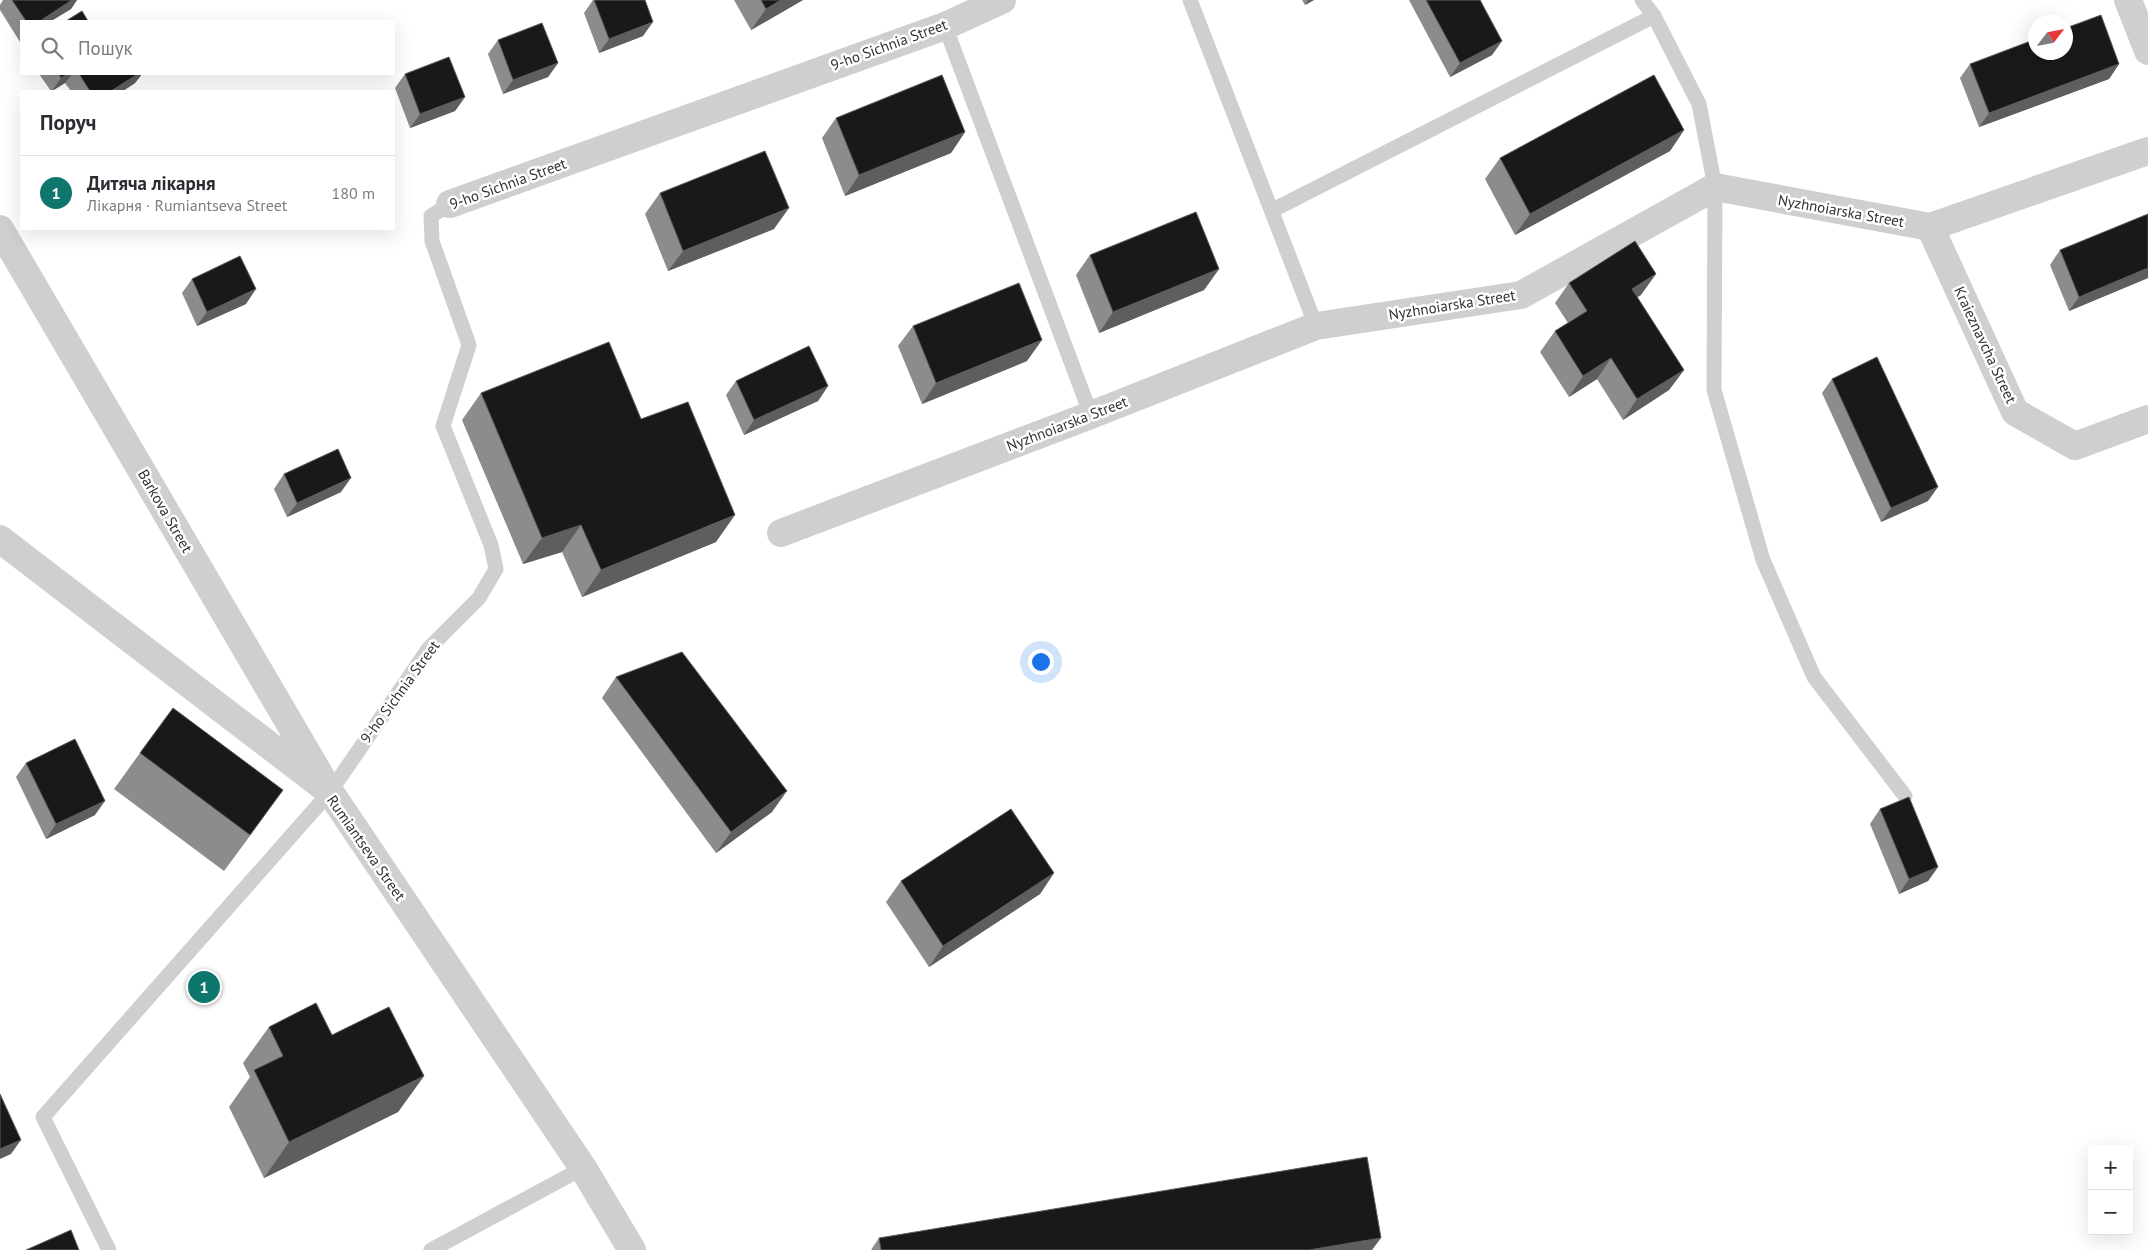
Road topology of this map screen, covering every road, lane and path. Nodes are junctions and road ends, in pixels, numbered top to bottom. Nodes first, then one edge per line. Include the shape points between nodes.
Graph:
1 (1002, 0) edge
2 (1190, 0) edge
3 (1642, 0) edge
4 (2128, 0) edge
5 (1654, 16) junction
6 (945, 26) junction
7 (2148, 51) edge
8 (2148, 150) edge
9 (1715, 188) junction
10 (450, 204) joint
11 (1273, 210) junction
12 (1930, 227) junction
13 (0, 229) edge
14 (1316, 326) junction
15 (1091, 415) junction
16 (2148, 419) edge
17 (781, 533) dead end
18 (0, 539) edge
19 (330, 793) junction
20 (1905, 796) edge
21 (583, 1168) junction
22 (109, 1250) edge
23 (431, 1250) edge
24 (632, 1250) edge

1 - 6 street, 9-ho Sichnia Street
2 - 11 lane
3 - 5 lane
4 - 7 street
5 - 9 lane via 1699,104
5 - 11 lane
6 - 10 street, 9-ho Sichnia Street
6 - 15 lane
8 - 12 street, Nyzhnoiarska Street
9 - 12 street, Nyzhnoiarska Street
9 - 14 street, Nyzhnoiarska Street via 1521,295
9 - 20 lane via 1714,390 1763,560 1814,677
10 - 19 lane, 9-ho Sichnia Street via 431,216 432,241 469,345 443,426 491,545 496,569 479,598 428,648
11 - 14 lane
12 - 16 street, Kraieznavcha Street via 2015,412 2075,446
13 - 19 street, Barkova Street
14 - 15 street, Nyzhnoiarska Street
15 - 17 street, Nyzhnoiarska Street
18 - 19 street, Rumiantseva Street
19 - 21 street, Rumiantseva Street
19 - 22 lane via 43,1117
21 - 23 lane
21 - 24 street, Rumiantseva Street

